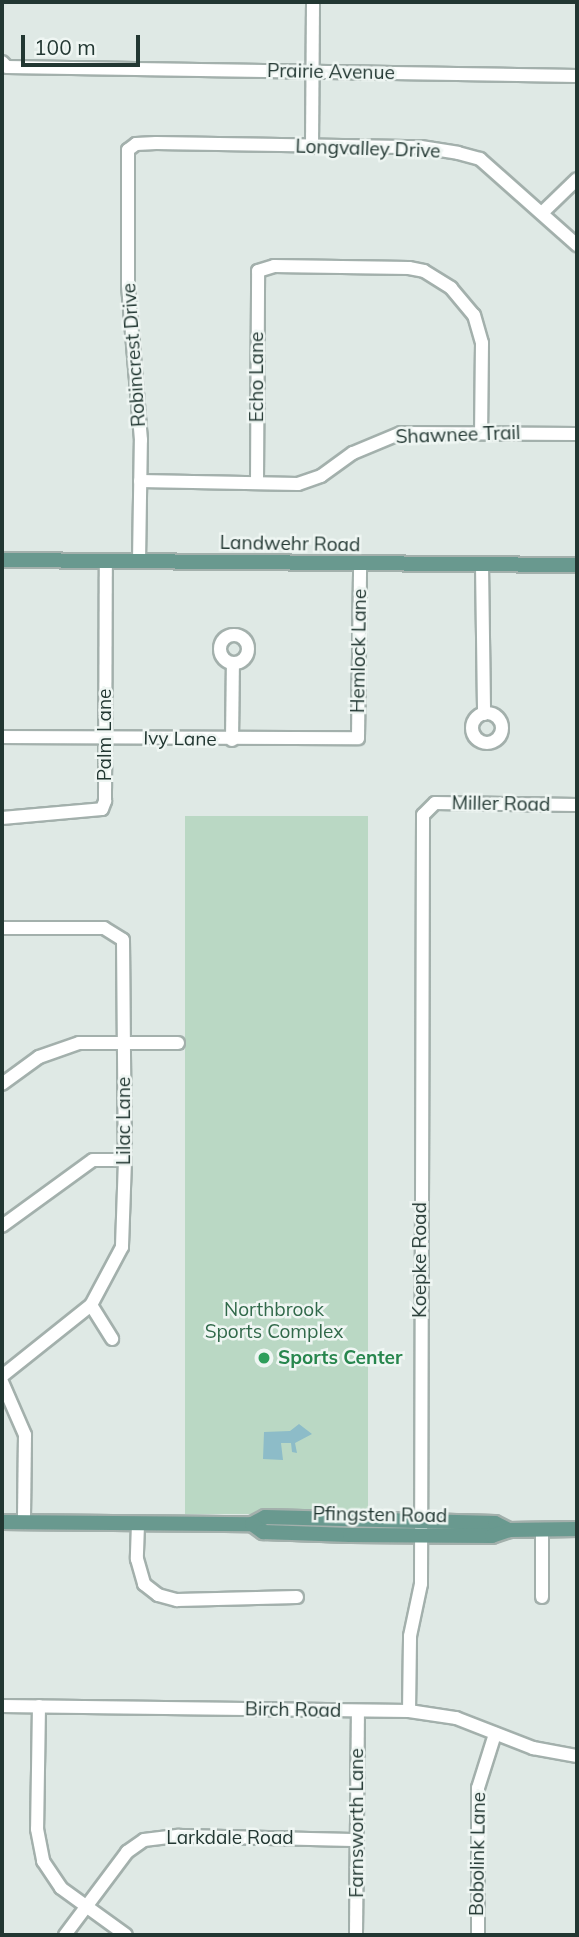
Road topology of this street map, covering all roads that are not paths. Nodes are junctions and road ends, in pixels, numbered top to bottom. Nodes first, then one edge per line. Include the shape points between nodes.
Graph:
1 (313, 2) edge
2 (2, 62) edge
3 (312, 71) junction
4 (577, 76) edge
5 (312, 147) junction
6 (128, 150) joint
7 (577, 179) edge
8 (543, 212) junction
9 (577, 245) edge
10 (481, 433) junction
11 (577, 434) edge
12 (141, 481) junction
13 (257, 483) junction
14 (2, 560) edge
15 (106, 561) junction
16 (139, 561) junction
17 (360, 564) junction
18 (482, 565) junction
19 (577, 565) edge
20 (233, 663) dead end
21 (484, 714) dead end
22 (2, 737) edge
23 (105, 738) junction
24 (358, 738) joint
25 (232, 740) junction
26 (577, 805) edge
27 (425, 809) joint
28 (2, 818) edge
29 (2, 928) edge
30 (124, 1043) junction
31 (178, 1044) dead end
32 (2, 1084) edge
33 (125, 1160) junction
34 (2, 1226) edge
35 (91, 1305) junction
36 (112, 1339) dead end
37 (2, 1376) edge
38 (2, 1382) edge
39 (2, 1522) edge
40 (24, 1522) junction
41 (138, 1524) junction
42 (420, 1527) junction
43 (542, 1529) junction
44 (577, 1529) edge
45 (297, 1597) dead end
46 (542, 1597) dead end
47 (2, 1706) edge
48 (39, 1706) junction
49 (409, 1711) junction
50 (358, 1712) junction
51 (495, 1734) junction
52 (577, 1756) edge
53 (357, 1840) junction
54 (86, 1908) junction
55 (65, 1935) edge
56 (126, 1935) edge
57 (356, 1935) edge
58 (478, 1935) edge

1 - 3 street
2 - 3 street, Prairie Avenue via 7,67
3 - 4 street, Prairie Avenue
3 - 5 street
5 - 6 street, Longvalley Drive via 156,143 136,144
5 - 8 street, Longvalley Drive via 421,147 480,159
6 - 12 street, Robincrest Drive via 128,285
7 - 8 street
8 - 9 street, Longvalley Drive
10 - 11 street, Shawnee Trail
10 - 13 street, Shawnee Trail via 401,433 298,484
10 - 13 street, Echo Lane via 479,334 464,302 438,279 424,271 394,267 274,266 258,271
12 - 13 street, Shawnee Trail
12 - 16 street, Robincrest Drive
14 - 15 main road, Landwehr Road
15 - 16 main road, Landwehr Road
15 - 23 street, Palm Lane
16 - 17 main road, Landwehr Road
17 - 18 main road, Landwehr Road
17 - 24 street, Hemlock Lane
18 - 19 main road, Landwehr Road
18 - 21 street
20 - 25 street
22 - 23 street, Ivy Lane
23 - 25 street, Ivy Lane
23 - 28 street, Palm Lane via 102,808
24 - 25 street, Ivy Lane
26 - 27 street, Miller Road via 435,803
27 - 42 street, Koepke Road via 420,926
29 - 30 street, Lilac Lane via 104,928 116,933 124,953
30 - 31 street
30 - 32 street via 79,1043 49,1053
30 - 33 street, Lilac Lane
33 - 34 street via 93,1160
33 - 35 street, Lilac Lane via 122,1247
35 - 36 street
35 - 37 street
38 - 40 street via 25,1435
39 - 40 main road, Pfingsten Road
40 - 41 main road, Pfingsten Road
41 - 42 main road, Pfingsten Road via 252,1524 265,1517 350,1527
41 - 45 street via 137,1559 144,1584 158,1595 177,1600
42 - 43 main road, Pfingsten Road via 495,1523 509,1530
42 - 49 street, Koepke Road via 421,1584 410,1636
43 - 44 main road, Pfingsten Road
43 - 46 street
47 - 48 street, Birch Road
48 - 50 street, Birch Road
48 - 54 street via 37,1829 43,1861 61,1888
49 - 50 street, Birch Road
49 - 51 street, Birch Road via 456,1718
50 - 53 street, Farnsworth Lane
51 - 52 street, Birch Road
51 - 58 street, Bobolink Lane via 478,1788
53 - 54 street, Larkdale Road via 179,1836 144,1840 127,1852
53 - 57 street, Farnsworth Lane
54 - 55 street, Larkdale Road
54 - 56 street

